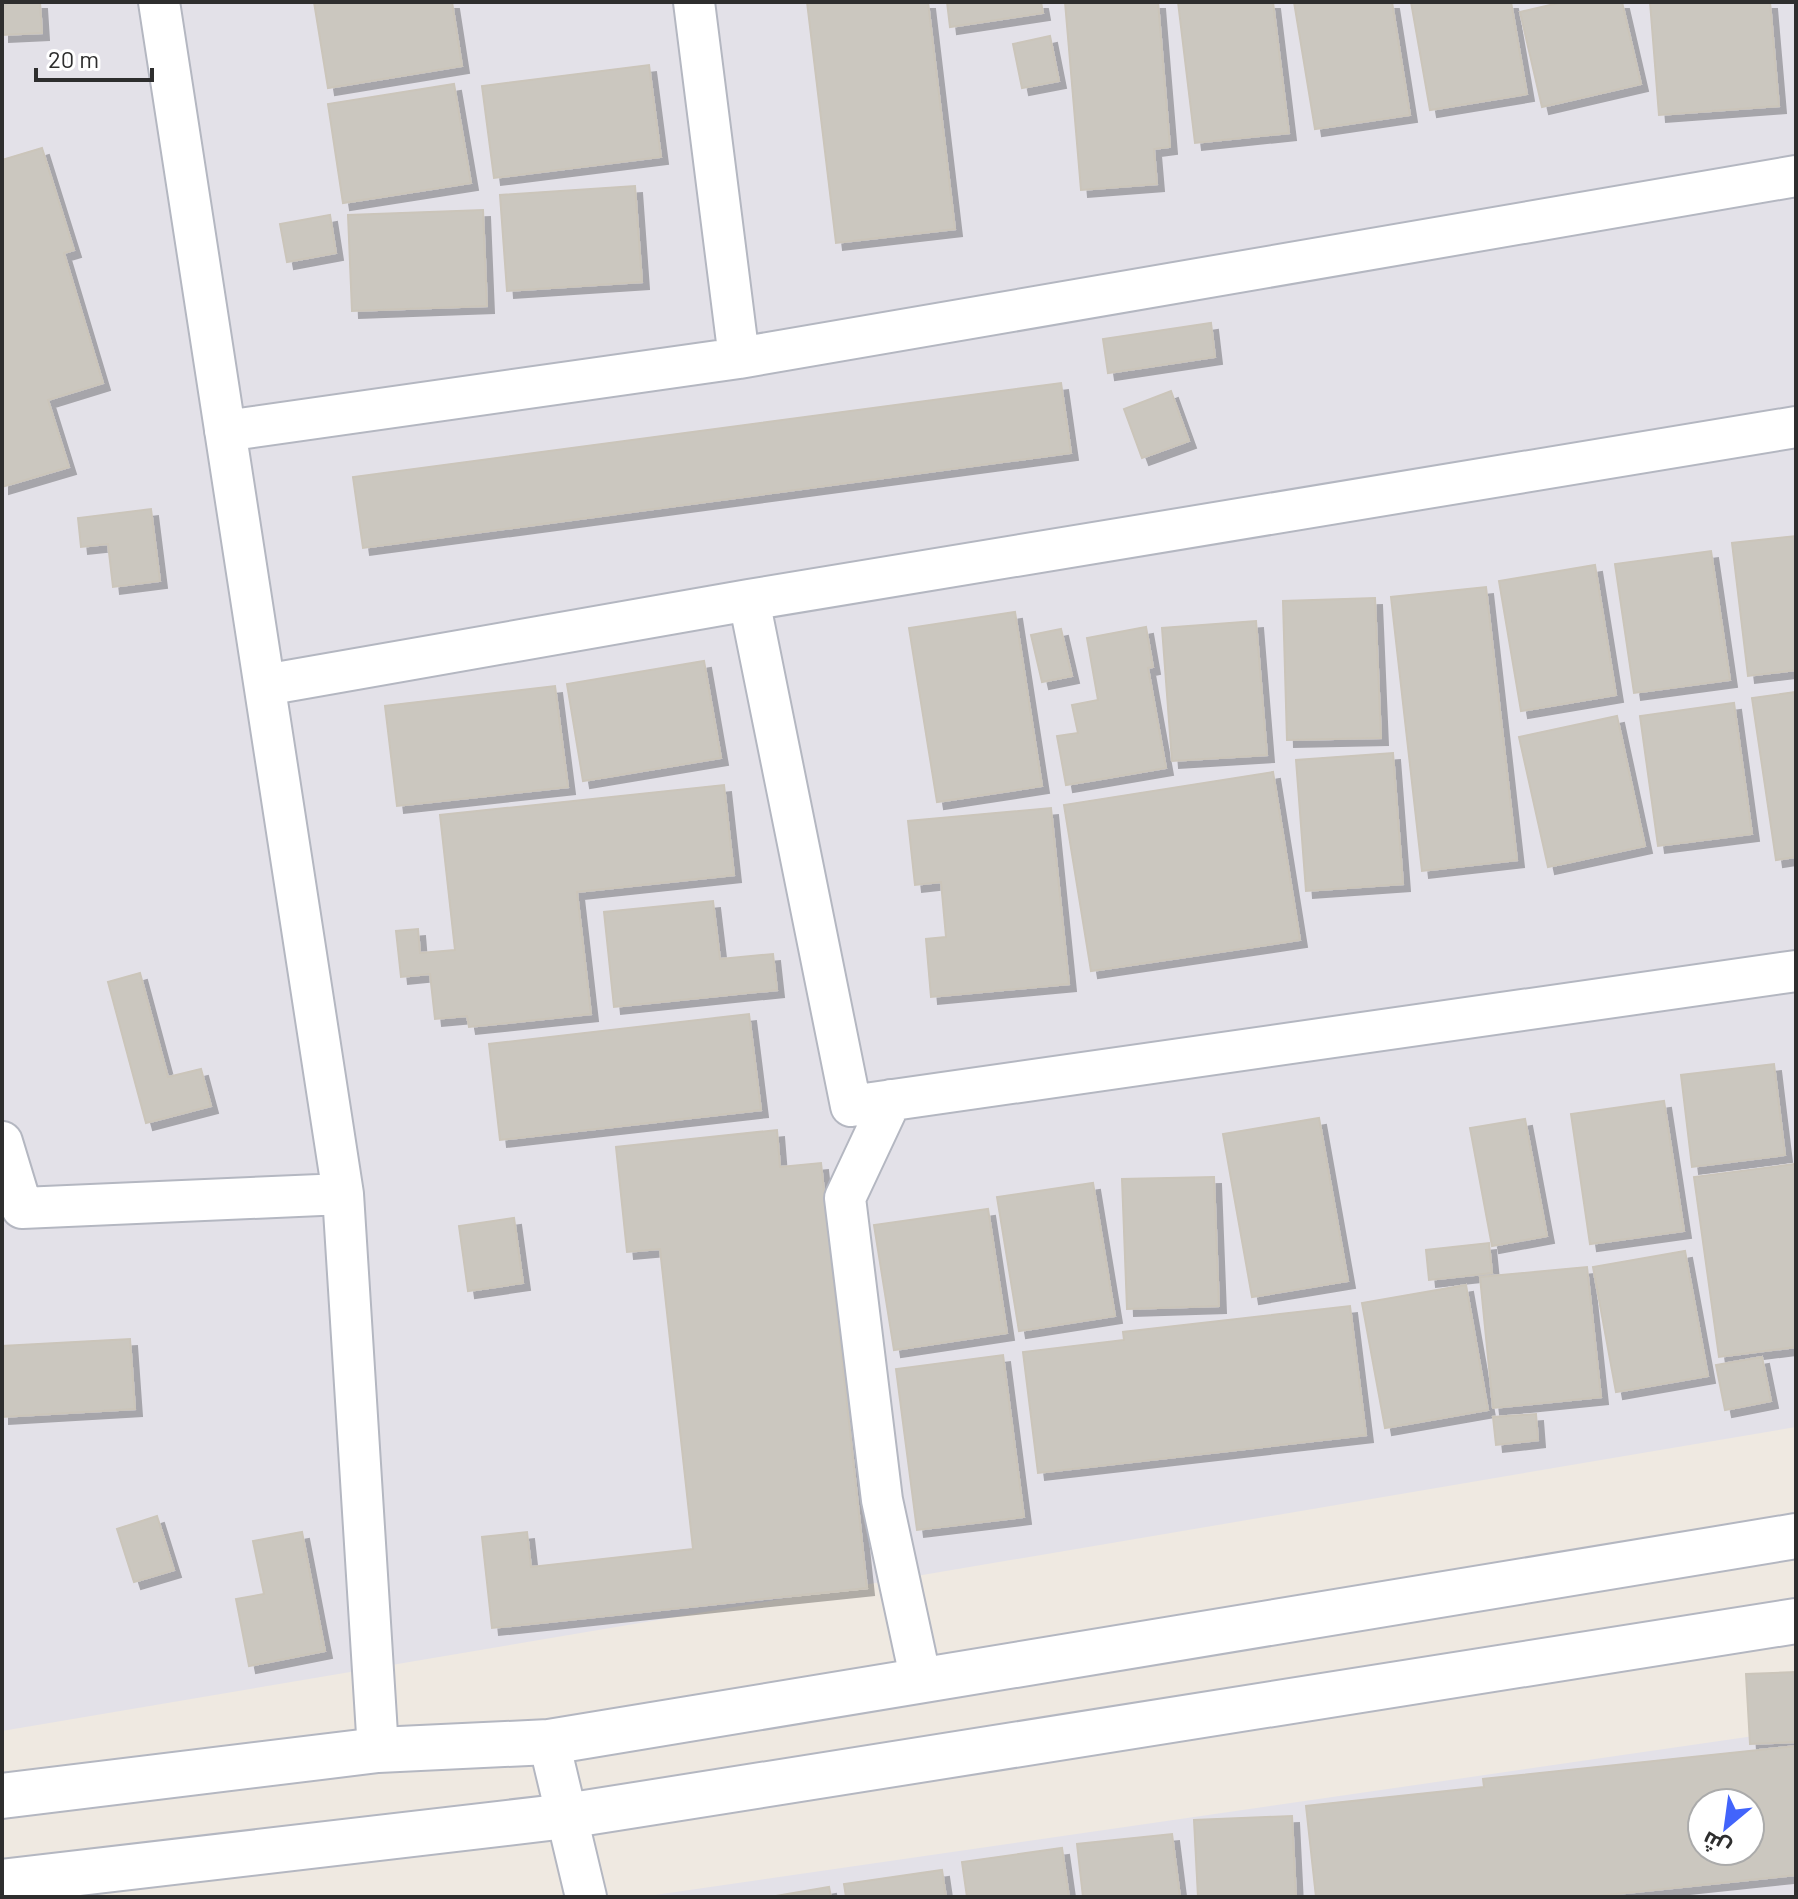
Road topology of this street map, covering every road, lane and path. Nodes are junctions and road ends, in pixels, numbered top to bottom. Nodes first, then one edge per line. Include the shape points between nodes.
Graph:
1 (159, 2) edge
2 (694, 2) edge
3 (1796, 176) edge
4 (739, 358) junction
5 (1796, 427) edge
6 (225, 431) junction
7 (749, 600) junction
8 (276, 693) junction
9 (1796, 971) edge
10 (891, 1100) junction
11 (2, 1142) edge
12 (343, 1194) junction
13 (1796, 1536) edge
14 (1796, 1621) edge
15 (921, 1681) junction
16 (549, 1742) junction
17 (378, 1750) junction
18 (2, 1796) edge
19 (566, 1816) junction
20 (2, 1882) edge
21 (586, 1897) edge

1 - 6 street
2 - 4 street
3 - 4 street
4 - 6 street
5 - 7 street
6 - 8 street
7 - 8 street
7 - 10 street via 851,1106
8 - 12 street
9 - 10 street
10 - 15 street via 845,1198 882,1500
11 - 12 street via 22,1208
12 - 17 street
13 - 15 street
14 - 19 street
15 - 16 street
16 - 17 street
16 - 19 street
17 - 18 street
19 - 20 street
19 - 21 street

